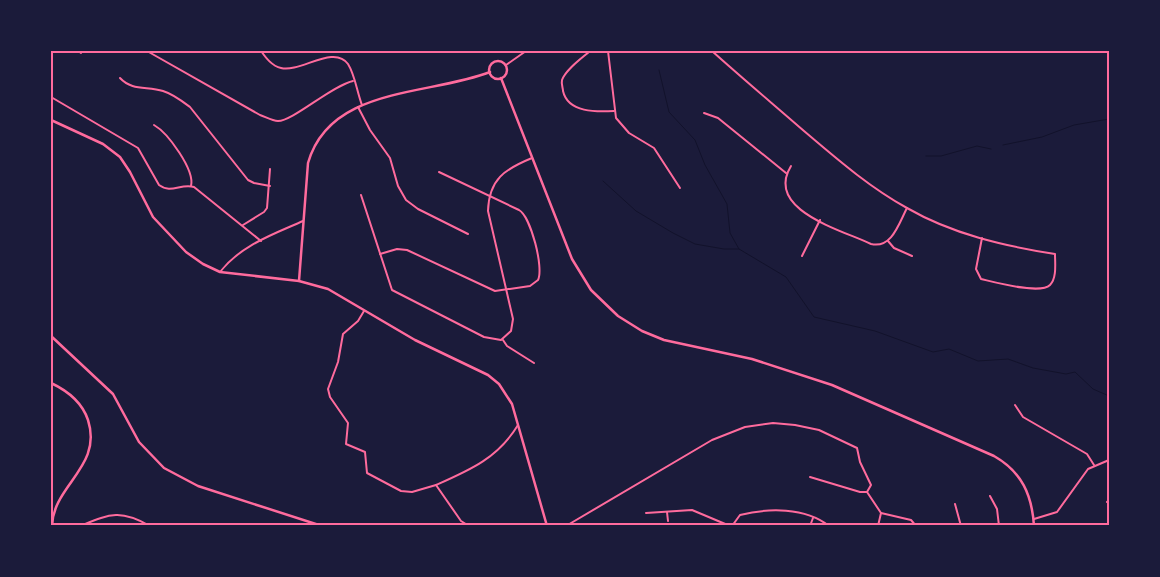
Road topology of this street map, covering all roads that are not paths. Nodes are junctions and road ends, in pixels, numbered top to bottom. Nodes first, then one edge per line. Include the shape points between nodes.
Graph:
1 (147, 51) edge
2 (261, 51) edge
3 (526, 51) edge
4 (590, 51) edge
5 (608, 51) edge
6 (712, 51) edge
7 (506, 65) junction
8 (490, 72) junction
9 (120, 78) dead end
10 (501, 78) junction
11 (354, 81) junction
12 (51, 97) edge
13 (362, 105) junction
14 (358, 107) junction
15 (614, 111) junction
16 (704, 113) dead end
17 (51, 120) edge
18 (154, 125) dead end
19 (532, 158) junction
20 (791, 166) dead end
21 (270, 169) dead end
22 (439, 172) dead end
23 (786, 173) junction
24 (191, 186) junction
25 (270, 186) junction
26 (680, 188) dead end
27 (361, 195) dead end
28 (489, 195) junction
29 (906, 208) junction
30 (820, 220) junction
31 (303, 221) junction
32 (243, 225) junction
33 (468, 234) dead end
34 (982, 238) junction
35 (261, 241) junction
36 (888, 241) junction
37 (380, 254) junction
38 (802, 256) dead end
39 (912, 256) dead end
40 (220, 272) junction
41 (299, 281) junction
42 (506, 291) junction
43 (365, 310) junction
44 (51, 336) edge
45 (503, 339) junction
46 (534, 363) dead end
47 (51, 383) edge
48 (1015, 405) dead end
49 (518, 425) junction
50 (1109, 460) edge
51 (1094, 465) junction
52 (810, 477) dead end
53 (436, 486) junction
54 (867, 492) junction
55 (990, 496) dead end
56 (955, 504) dead end
57 (668, 512) junction
58 (881, 513) junction
59 (646, 514) dead end
60 (813, 518) junction
61 (1034, 519) junction
62 (52, 521) edge
63 (668, 521) dead end
64 (546, 525) edge
65 (52, 526) edge
66 (80, 526) edge
67 (150, 526) edge
68 (322, 526) edge
69 (469, 526) edge
70 (566, 526) edge
71 (731, 526) edge
72 (810, 526) edge
73 (829, 526) edge
74 (878, 526) edge
75 (916, 526) edge
76 (961, 526) edge
77 (999, 526) edge
78 (1034, 526) edge

1 - 11 street via 276,121 290,118 333,89
2 - 11 street via 272,63 286,69 320,59 341,59 348,64
3 - 7 street
4 - 15 street via 565,76 562,82 564,96 571,104 591,112
5 - 15 street
6 - 29 street via 854,174
7 - 8 street via 494,62 490,65
7 - 10 street via 507,71
8 - 10 street via 493,77
8 - 13 street via 450,85
9 - 25 street via 130,86 156,89 178,98 190,107 248,180
10 - 19 street
11 - 13 street
12 - 24 street via 138,148 159,185 169,190
13 - 14 street
14 - 31 street via 330,124 313,148 308,163
14 - 33 street via 390,158 406,200
15 - 26 street via 629,133 654,148
16 - 23 street via 718,118
17 - 40 street via 103,144 120,157 153,218 186,252
18 - 24 street via 164,132 191,172
19 - 28 street via 500,177
19 - 61 street via 579,272 591,290 618,316 642,332 664,340 779,366 832,385 994,456 1024,482
20 - 23 street
21 - 25 street
22 - 28 street
23 - 30 street via 785,187 789,200 798,209
24 - 32 street
25 - 32 street via 267,208
27 - 37 street
28 - 42 street via 488,211
28 - 42 street via 526,216 540,268 539,277 533,285
29 - 34 street via 949,228
29 - 36 street
30 - 36 street via 871,244
30 - 38 street
31 - 35 street
31 - 41 street
32 - 35 street
34 - 34 street via 1018,249 1055,254 1052,282 1048,287 1037,289 981,279 976,269
35 - 40 street via 234,256
36 - 39 street via 894,248
37 - 42 street via 407,250 495,291
37 - 45 street via 389,284 396,293 484,337
40 - 41 street
41 - 43 street via 328,289
42 - 45 street via 514,323
43 - 49 street via 415,340 488,375 506,394
43 - 53 street via 358,322 343,334 338,362 328,389 348,423 346,444 365,452 367,473 395,489 412,492
44 - 68 street via 113,394 140,442 164,468 198,486
45 - 46 street via 507,346
47 - 62 street via 77,401 87,416 91,433 88,456 60,500
48 - 51 street via 1023,417 1086,454
49 - 53 street via 501,450
49 - 64 street
50 - 51 street
51 - 61 street via 1062,507 1050,515
52 - 54 street
53 - 69 street
54 - 58 street
54 - 70 street via 870,485 857,448 819,430 773,423 745,427 712,440
55 - 77 street via 997,510
56 - 76 street
57 - 59 street
57 - 63 street
57 - 71 street via 692,510
58 - 74 street
58 - 75 street via 911,520
60 - 71 street via 777,510 740,515
60 - 72 street
60 - 73 street
61 - 78 street
62 - 65 street
66 - 67 street via 120,514

